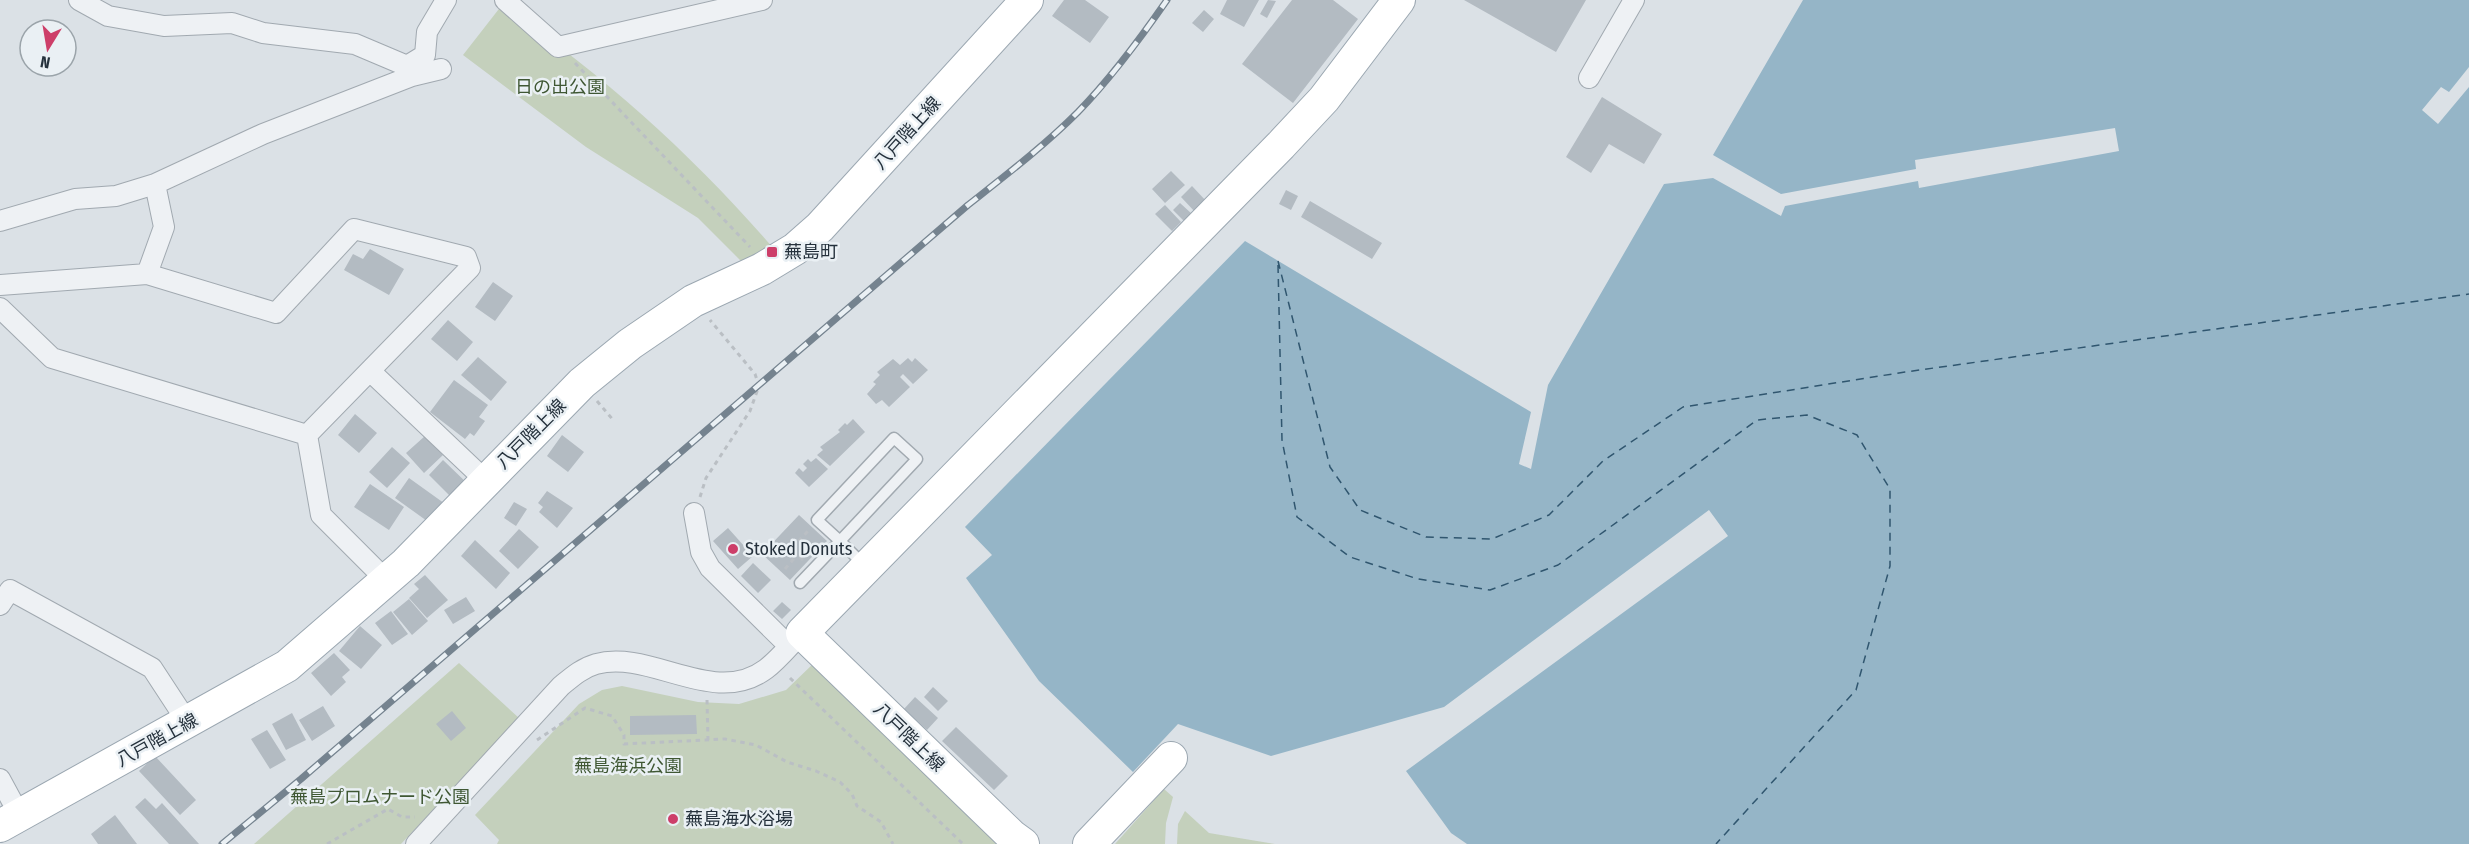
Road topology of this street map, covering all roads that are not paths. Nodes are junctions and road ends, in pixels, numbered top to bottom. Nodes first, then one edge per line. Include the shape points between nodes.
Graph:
1 (79, 0) edge
2 (446, 0) edge
3 (506, 0) edge
4 (762, 0) edge
5 (1027, 0) edge
6 (1400, 0) edge
7 (1634, 0) edge
8 (441, 69) dead end
9 (410, 71) junction
10 (1589, 78) dead end
11 (154, 184) junction
12 (0, 221) edge
13 (147, 274) junction
14 (0, 285) edge
15 (0, 308) edge
16 (370, 371) junction
17 (307, 435) junction
18 (484, 480) junction
19 (694, 513) road end
20 (840, 541) junction
21 (867, 567) junction
22 (386, 580) junction
23 (800, 583) dead end
24 (0, 605) edge
25 (795, 640) junction
26 (188, 723) junction
27 (1171, 758) dead end
28 (0, 779) edge
29 (10, 821) edge
30 (416, 844) edge
31 (1023, 844) edge
32 (1089, 844) edge

1 - 9 street via 108,16 164,27 232,23 263,33 355,44
2 - 9 street via 426,32 425,55
3 - 4 street via 558,47
5 - 18 main road, 八戸階上線 via 820,227 768,266 693,301 630,344 582,384
6 - 21 main road via 1324,99 1281,145
7 - 10 street
8 - 9 street
9 - 11 street
11 - 12 street via 116,196 75,199
11 - 13 street via 165,228
13 - 14 street
13 - 16 street via 276,313 354,229 466,257 470,268
15 - 17 street via 52,358
16 - 17 street
16 - 18 street
17 - 22 street via 321,515
18 - 22 main road, 八戸階上線
19 - 25 street via 701,552 710,567
20 - 20 lane via 817,520 894,438 917,459
20 - 21 lane
20 - 23 lane
21 - 25 main road
22 - 26 main road, 八戸階上線 via 287,666
24 - 26 street via 10,590 152,668
25 - 30 street via 765,669 736,680 698,679 633,663 596,664 580,671 561,686
25 - 31 main road, 八戸階上線
26 - 29 main road, 八戸階上線
27 - 32 main road
28 - 29 street

